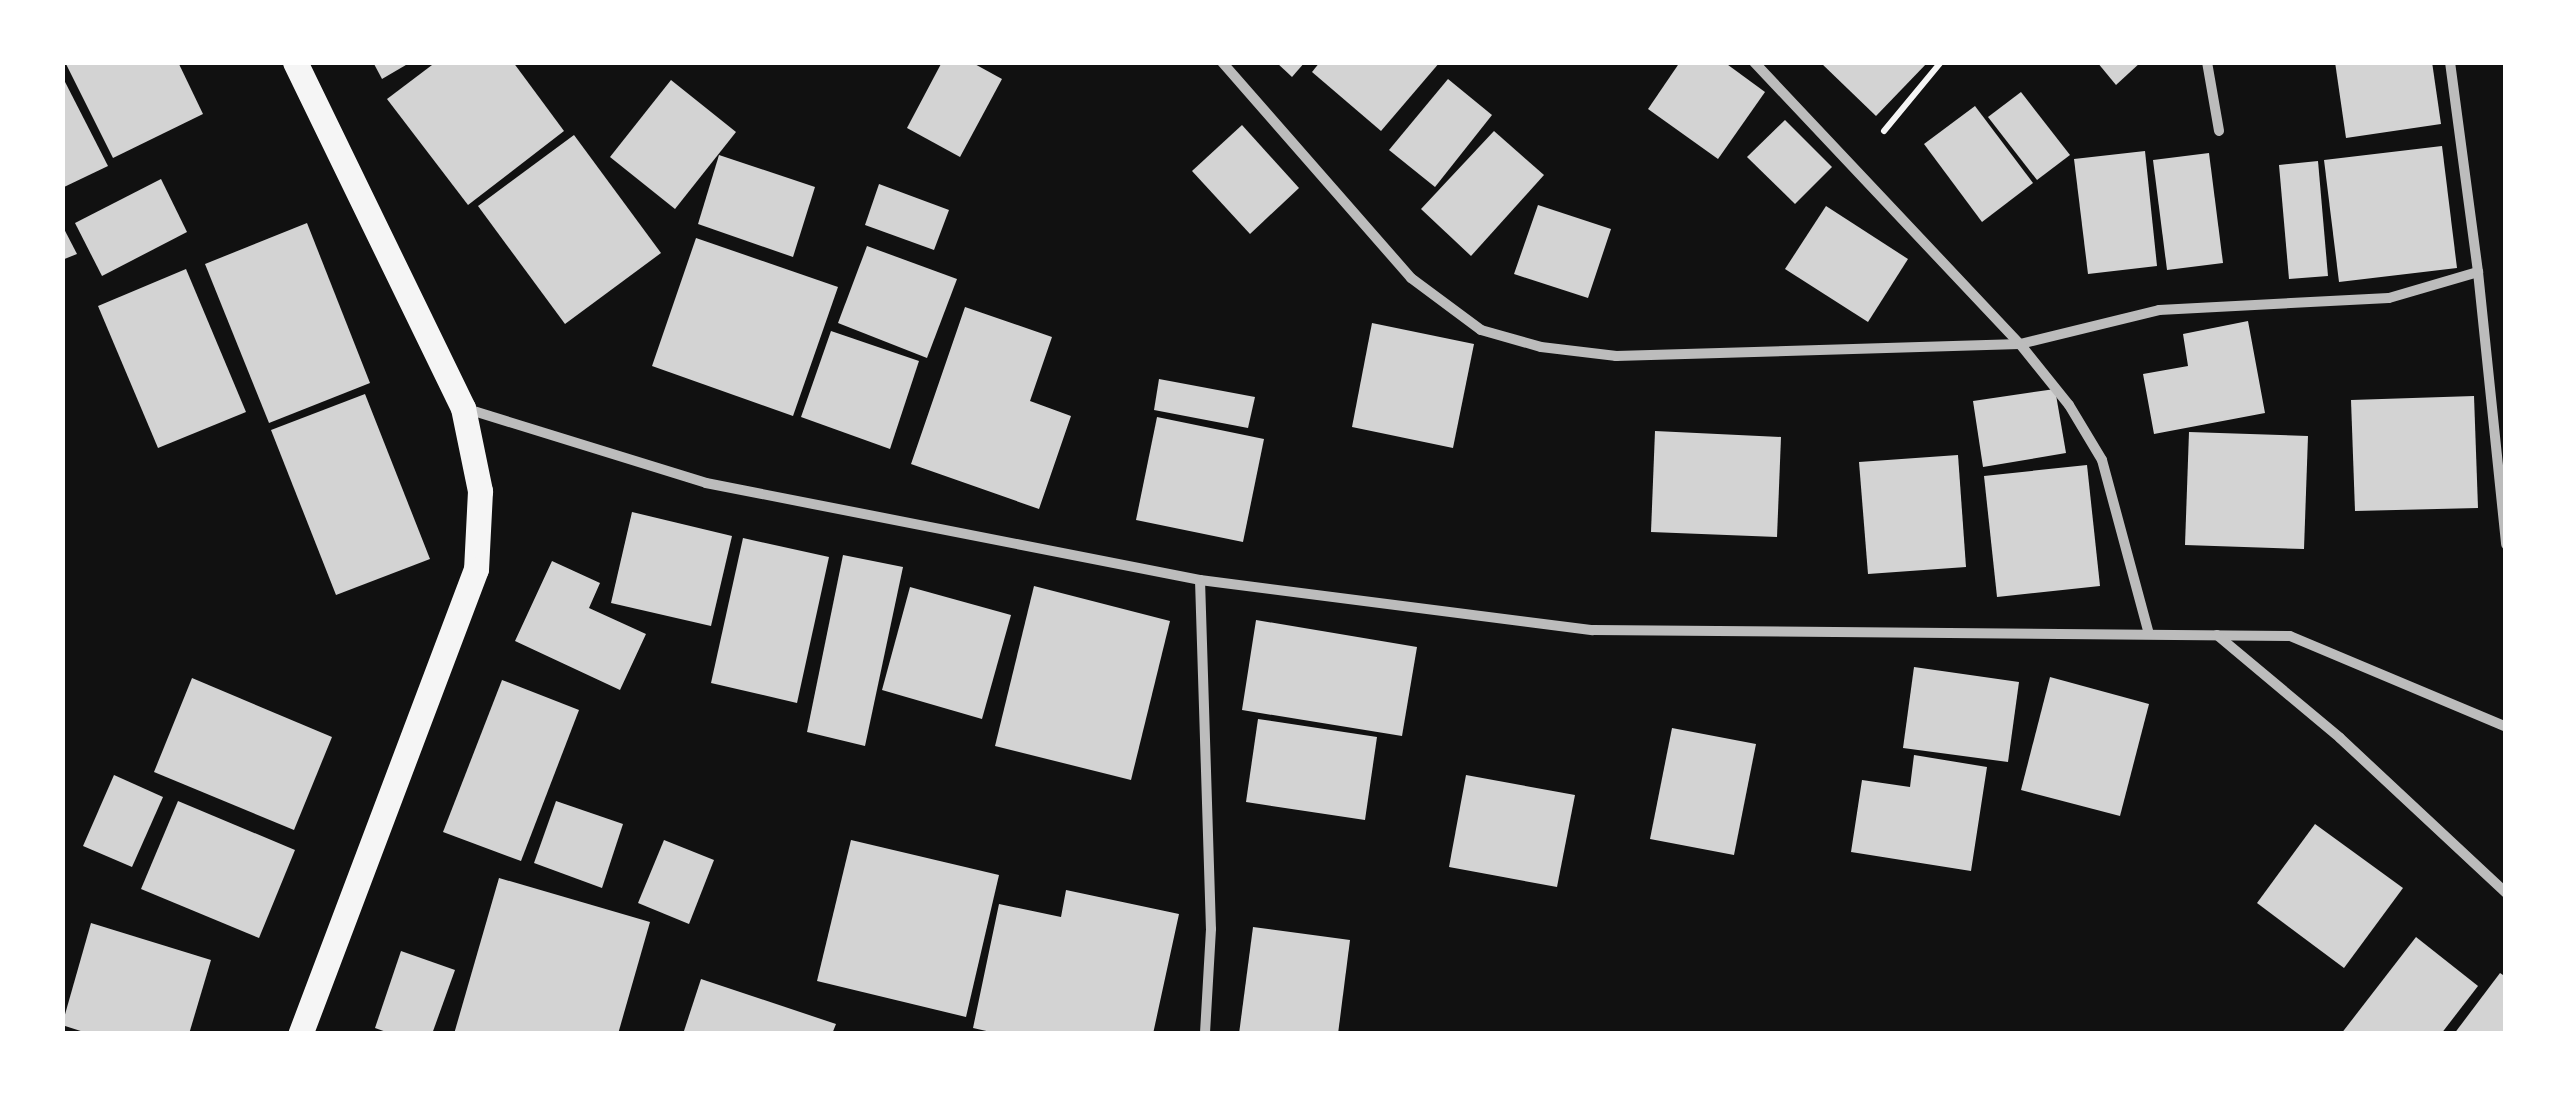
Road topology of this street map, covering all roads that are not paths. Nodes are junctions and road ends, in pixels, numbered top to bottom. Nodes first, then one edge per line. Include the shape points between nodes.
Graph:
1 (295, 62) edge
2 (1222, 62) edge
3 (1754, 62) edge
4 (2207, 62) edge
5 (2450, 62) edge
6 (2220, 131) dead end
7 (2478, 272) junction
8 (2020, 344) junction
9 (463, 408) junction
10 (2506, 545) edge
11 (1200, 580) junction
12 (2148, 634) junction
13 (2216, 634) junction
14 (2506, 727) edge
15 (2506, 892) edge
16 (300, 1034) edge
17 (1205, 1034) edge

1 - 9 main road
2 - 8 street via 1411,278 1481,330 1616,356
3 - 8 street
4 - 6 street
5 - 7 street
7 - 8 street via 2390,298 2159,310
7 - 10 street
8 - 12 street via 2102,460
9 - 11 street via 706,483
9 - 16 main road via 480,491 476,569
11 - 12 street via 1593,630
11 - 17 street via 1211,929
12 - 13 street
13 - 14 street via 2290,636
13 - 15 street

